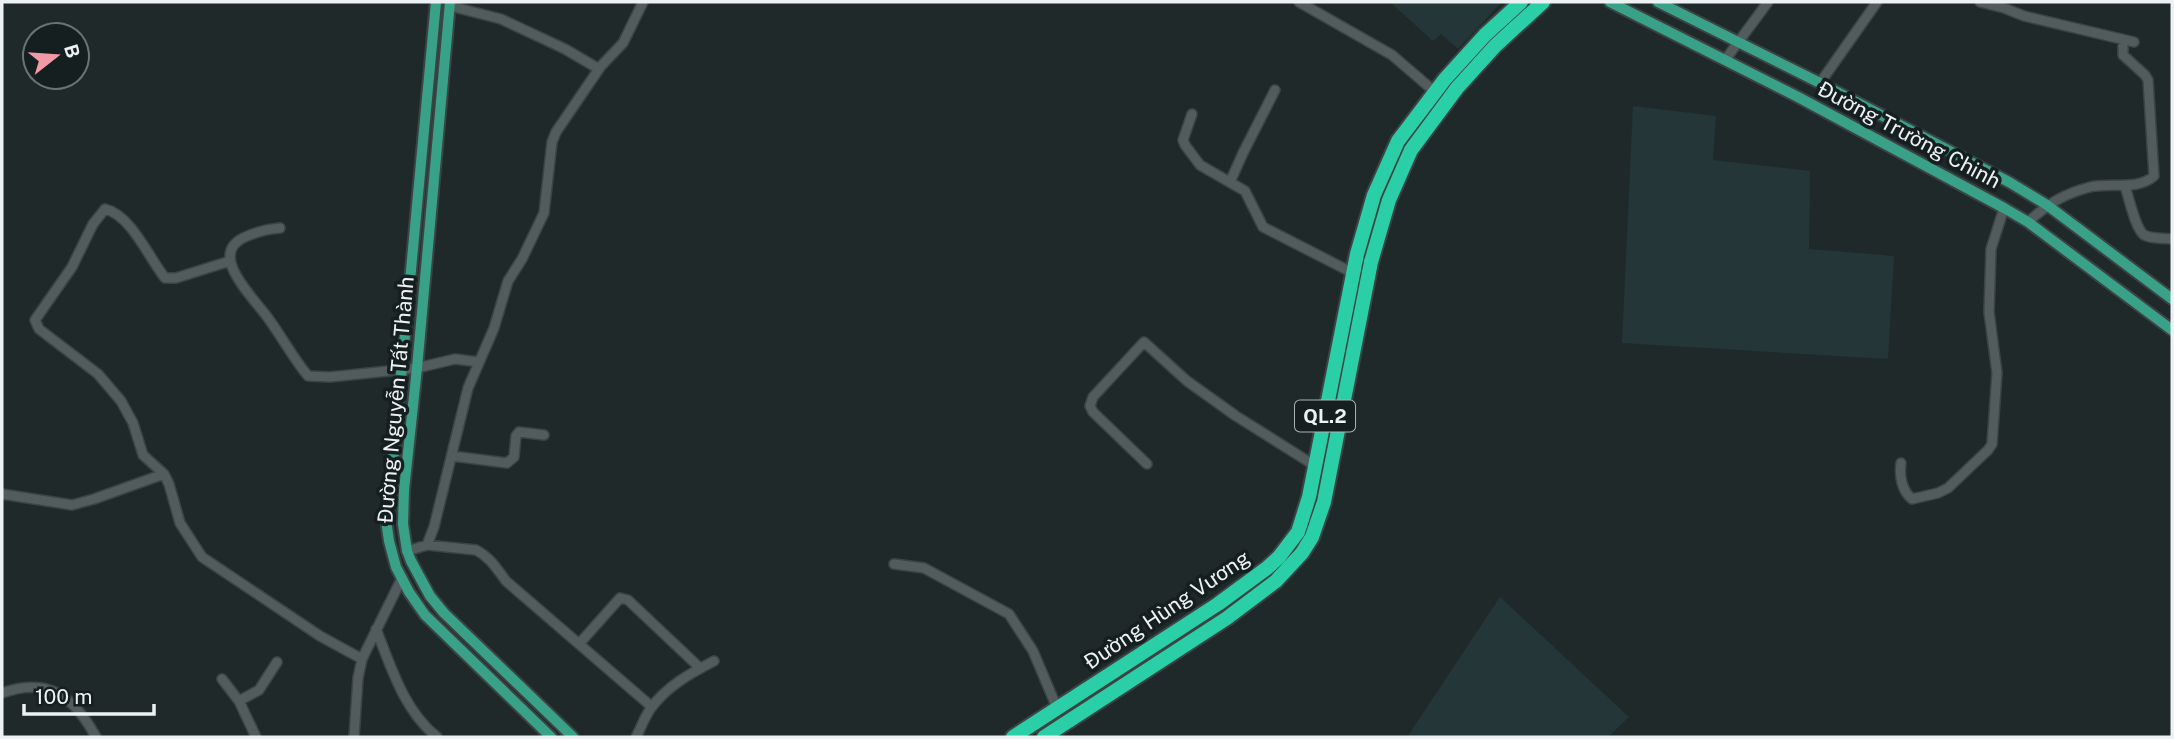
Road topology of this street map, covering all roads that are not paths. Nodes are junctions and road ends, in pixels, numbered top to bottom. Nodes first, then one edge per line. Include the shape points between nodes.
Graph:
1 (436, 2) edge
2 (643, 2) edge
3 (1299, 2) edge
4 (1521, 2) edge
5 (1543, 2) edge
6 (1610, 2) edge
7 (1658, 2) edge
8 (1768, 2) edge
9 (1877, 2) edge
10 (1980, 2) edge
11 (450, 4) edge
12 (2123, 40) junction
13 (2134, 42) dead end
14 (1738, 43) junction
15 (1726, 60) junction
16 (599, 69) junction
17 (1820, 83) junction
18 (1275, 90) dead end
19 (1435, 92) junction
20 (1192, 114) dead end
21 (1230, 182) junction
22 (2125, 187) junction
23 (2047, 205) junction
24 (2004, 208) junction
25 (2028, 222) junction
26 (280, 228) dead end
27 (2172, 239) edge
28 (230, 261) junction
29 (1353, 273) junction
30 (2172, 299) edge
31 (2172, 330) edge
32 (479, 362) junction
33 (417, 368) junction
34 (403, 370) junction
35 (544, 435) dead end
36 (452, 456) junction
37 (1901, 463) dead end
38 (1147, 464) dead end
39 (1316, 467) junction
40 (164, 474) junction
41 (1329, 477) junction
42 (2, 494) edge
43 (427, 545) junction
44 (407, 551) junction
45 (894, 564) dead end
46 (402, 578) junction
47 (376, 629) junction
48 (579, 645) junction
49 (362, 659) junction
50 (277, 662) dead end
51 (713, 662) dead end
52 (700, 668) junction
53 (222, 679) dead end
54 (2, 693) edge
55 (239, 701) junction
56 (652, 707) junction
57 (1057, 708) junction
58 (548, 714) junction
59 (538, 724) junction
60 (1018, 736) edge
61 (96, 737) edge
62 (257, 737) edge
63 (354, 737) edge
64 (437, 737) edge
65 (551, 737) edge
66 (573, 737) edge
67 (636, 737) edge
68 (1044, 737) edge

1 - 34 main road, Đường Nguyễn Tất Thành
2 - 16 street via 623,43
3 - 19 street via 1390,53
4 - 19 highway, Đường Hùng Vương / QL.2
5 - 41 highway, Đường Hùng Vương / QL.2 via 1457,88 1410,150 1371,262
6 - 15 main road, Đường Trường Chinh
7 - 14 main road, Đường Trường Chinh
8 - 14 street
9 - 17 street
10 - 12 street
11 - 16 street via 501,19
11 - 33 main road, Đường Nguyễn Tất Thành
12 - 13 street
12 - 22 street via 2123,55 2148,80 2155,171 2150,180
14 - 15 street
14 - 17 main road, Đường Trường Chinh
15 - 24 main road, Đường Trường Chinh
16 - 32 street via 556,132 544,213 508,281
17 - 23 main road, Đường Trường Chinh
18 - 21 street
19 - 29 highway, Đường Hùng Vương / QL.2 via 1398,141 1374,195
20 - 21 street via 1185,145 1200,165
21 - 29 street via 1245,191 1264,229
22 - 23 street via 2091,187
22 - 27 street via 2142,233
23 - 25 street
23 - 30 main road, Đường Trường Chinh
24 - 25 main road, Đường Trường Chinh
24 - 37 street via 1992,249 1989,312 1997,373 1992,444 1938,494 1912,499 1900,478
25 - 31 main road, Đường Trường Chinh
26 - 28 street via 235,243
28 - 34 street via 308,376
28 - 40 street via 165,278 135,233 105,209 35,320 39,329 97,374 121,401 143,455
29 - 39 highway, Đường Hùng Vương / QL.2
32 - 33 street via 455,359
32 - 36 street
33 - 34 street
33 - 44 main road, Đường Nguyễn Tất Thành via 404,490
34 - 46 main road, Đường Nguyễn Tất Thành via 387,527
35 - 36 street via 519,432 514,457 507,463
36 - 43 street
38 - 39 street via 1090,406 1093,397 1144,342 1187,381
39 - 41 street
39 - 57 highway, Đường Hùng Vương / QL.2 via 1298,532 1267,568
40 - 42 street via 72,505
40 - 49 street via 180,523 208,562
41 - 68 highway, Đường Hùng Vương / QL.2 via 1312,537 1276,581
43 - 44 street
43 - 48 street via 484,554 506,581
44 - 58 main road, Đường Nguyễn Tất Thành via 444,613
45 - 57 street via 925,568 1009,614 1033,651
46 - 47 street
46 - 59 main road, Đường Nguyễn Tất Thành via 433,624
47 - 49 street
47 - 64 street via 408,704
48 - 52 street via 620,598 628,600
48 - 56 street
49 - 63 street
50 - 55 street via 259,690
51 - 52 street
52 - 56 street
53 - 55 street
54 - 61 street via 29,687 66,696 85,716
55 - 62 street
56 - 67 street
57 - 60 highway, Đường Hùng Vương / QL.2
58 - 59 main road
58 - 66 main road, Đường Nguyễn Tất Thành
59 - 65 main road, Đường Nguyễn Tất Thành

